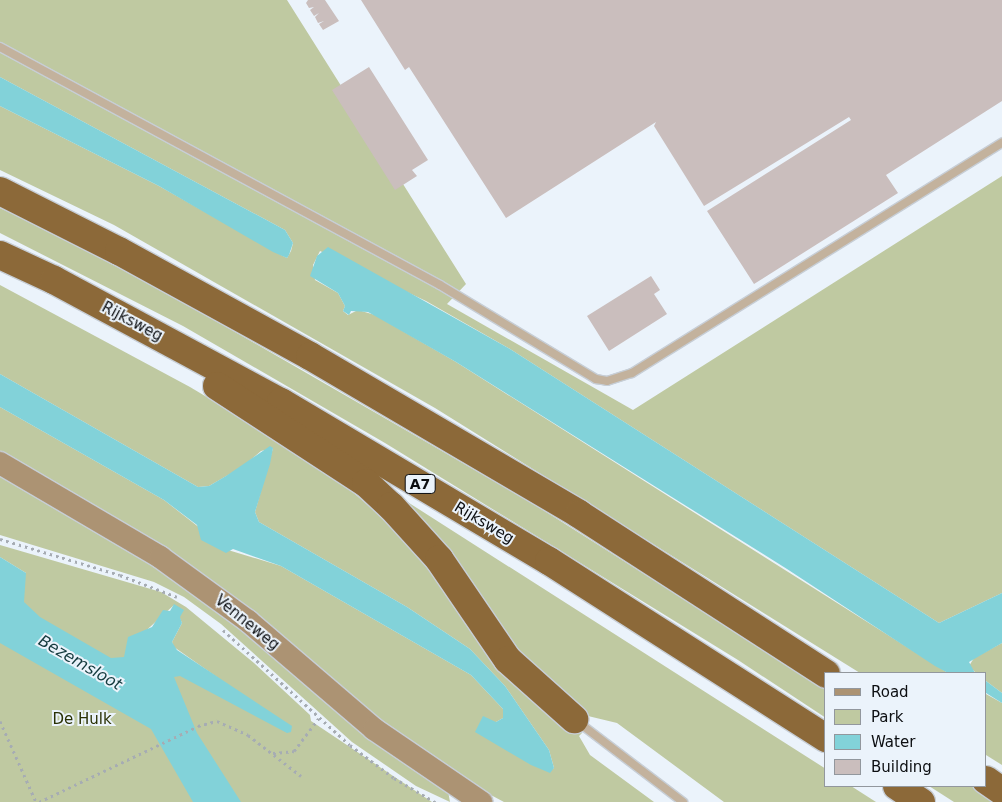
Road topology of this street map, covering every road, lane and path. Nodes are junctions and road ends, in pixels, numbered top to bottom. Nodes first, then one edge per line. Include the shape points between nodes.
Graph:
1 (0, 46) edge
2 (1002, 143) edge
3 (0, 191) edge
4 (0, 255) edge
5 (0, 264) edge
6 (0, 463) edge
7 (0, 540) edge
8 (180, 598) dead end
9 (217, 624) dead end
10 (824, 673) edge
11 (319, 718) junction
12 (574, 719) joint
13 (0, 721) edge
14 (824, 737) edge
15 (272, 753) junction
16 (301, 776) dead end
17 (987, 781) edge
18 (898, 787) edge
19 (1002, 791) edge
20 (38, 802) edge
21 (435, 802) edge
22 (481, 802) edge
23 (683, 802) edge
24 (921, 802) edge

1 - 2 lane via 440,285 596,378 607,381 632,373
3 - 10 highway via 119,251 310,356 579,514
4 - 14 highway, Rijksweg / A7 via 54,280 281,402 549,561
5 - 12 highway, A7 via 204,377 366,483 416,531 440,560 508,660
6 - 22 main road, Venneweg via 160,557 248,622 374,729
7 - 8 path via 120,575
9 - 11 path, Venneweg
11 - 15 path via 294,751
11 - 21 path, Venneweg via 394,778
12 - 23 lane, A7
13 - 20 path
15 - 16 path
15 - 20 path via 217,721 198,726
17 - 19 highway
18 - 24 highway

